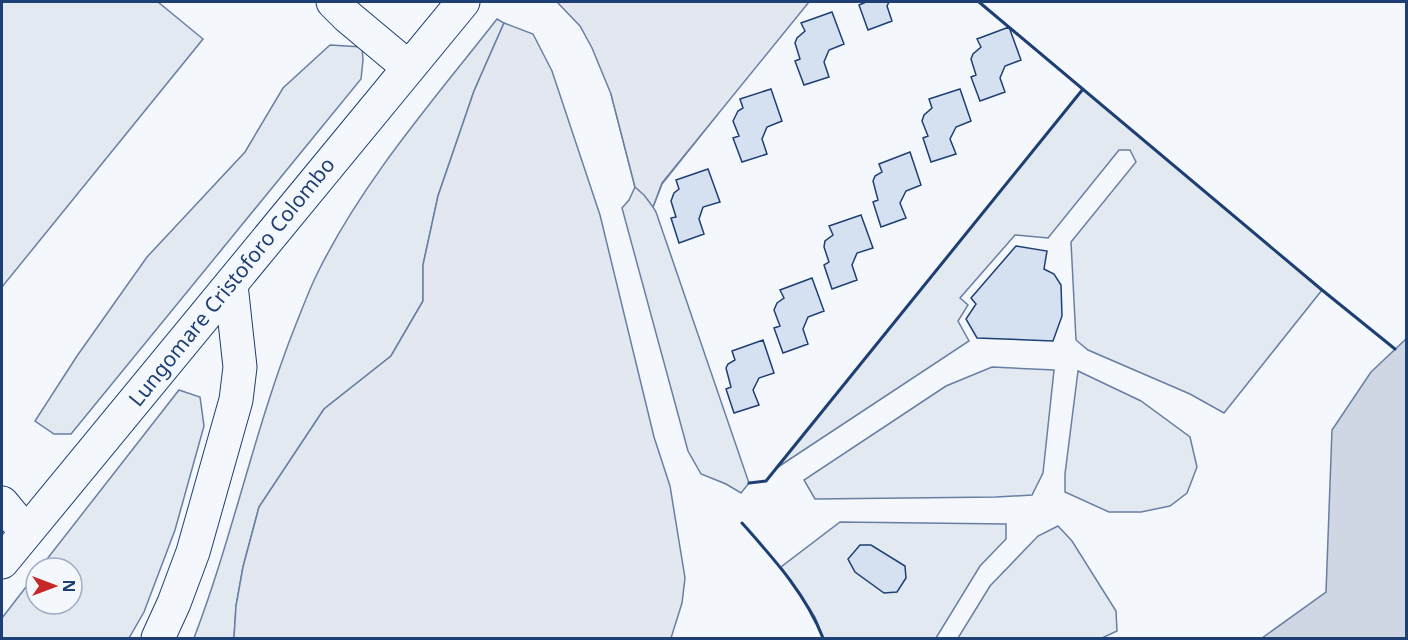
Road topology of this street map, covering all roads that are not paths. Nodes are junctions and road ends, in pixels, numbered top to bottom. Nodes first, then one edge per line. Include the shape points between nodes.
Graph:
1 (333, 2) edge
2 (464, 2) edge
3 (408, 67) junction
4 (231, 285) junction
5 (2, 503) edge
6 (27, 532) junction
7 (2, 562) edge
8 (159, 639) edge

1 - 3 main road
2 - 3 main road, Lungomare Cristoforo Colombo
3 - 4 main road, Lungomare Cristoforo Colombo
4 - 6 main road, Lungomare Cristoforo Colombo
4 - 8 main road via 240,367 236,400 193,552
5 - 6 main road
6 - 7 main road, Lungomare Cristoforo Colombo

